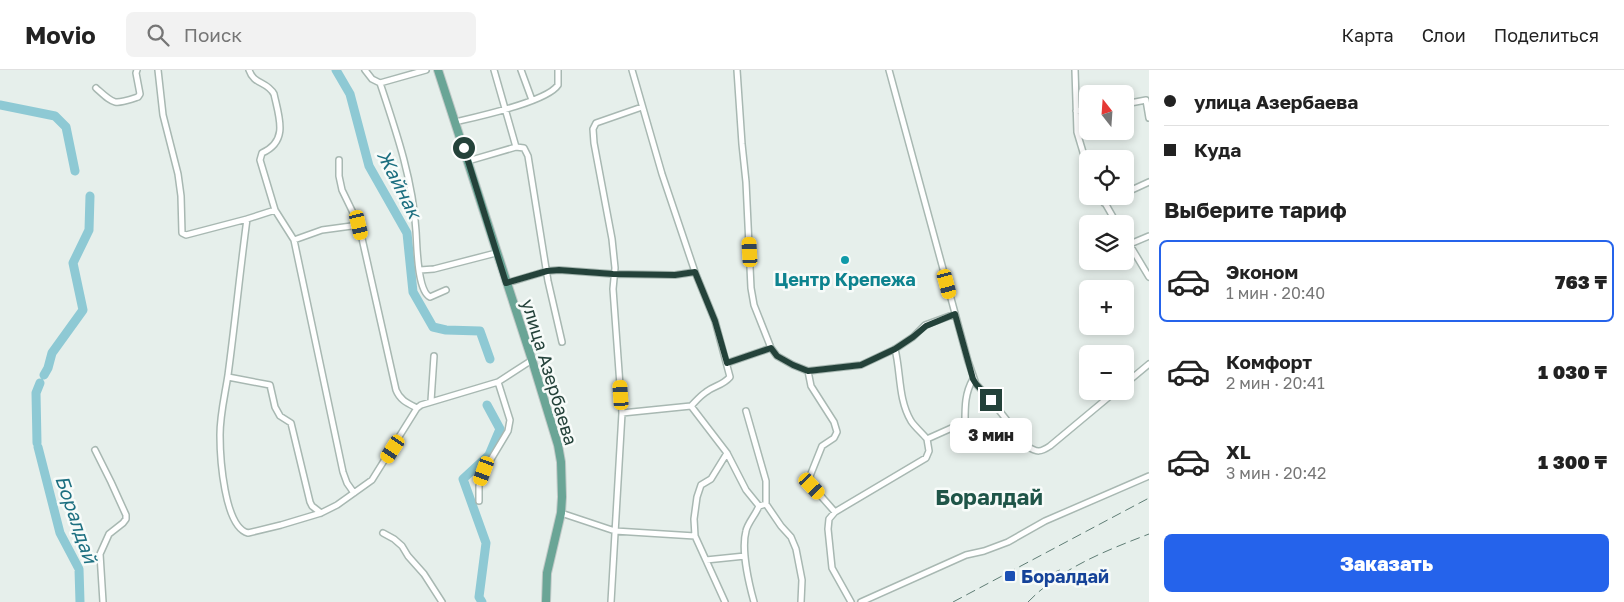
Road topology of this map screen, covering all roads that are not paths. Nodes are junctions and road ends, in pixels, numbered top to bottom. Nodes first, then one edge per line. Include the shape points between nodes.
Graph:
1 (137, 70) edge
2 (158, 70) edge
3 (249, 70) edge
4 (365, 70) edge
5 (426, 70) edge
6 (438, 70) edge
7 (494, 70) edge
8 (521, 70) edge
9 (558, 70) edge
10 (632, 70) edge
11 (737, 70) edge
12 (889, 70) edge
13 (1075, 70) edge
14 (380, 83) junction
15 (96, 88) dead end
16 (532, 100) junction
17 (1134, 102) edge
18 (642, 107) junction
19 (506, 110) junction
20 (1076, 111) junction
21 (1079, 111) edge
22 (1149, 118) edge
23 (455, 122) junction
24 (516, 147) junction
25 (1083, 150) edge
26 (339, 160) dead end
27 (468, 161) junction
28 (1149, 182) edge
29 (1134, 189) edge
30 (275, 210) junction
31 (247, 220) junction
32 (359, 225) junction
33 (1149, 236) edge
34 (294, 240) junction
35 (1134, 242) edge
36 (1134, 251) edge
37 (496, 253) junction
38 (420, 270) junction
39 (547, 271) junction
40 (695, 272) junction
41 (613, 274) junction
42 (1149, 277) edge
43 (506, 283) junction
44 (446, 290) dead end
45 (955, 314) junction
46 (562, 342) dead end
47 (771, 348) junction
48 (895, 349) junction
49 (434, 356) dead end
50 (532, 360) junction
51 (727, 363) junction
52 (1149, 364) edge
53 (808, 371) junction
54 (1134, 376) edge
55 (228, 377) junction
56 (973, 379) junction
57 (498, 382) junction
58 (1105, 400) edge
59 (431, 401) junction
60 (691, 406) junction
61 (417, 408) junction
62 (746, 411) dead end
63 (622, 413) junction
64 (927, 439) junction
65 (95, 450) dead end
66 (727, 453) junction
67 (1149, 476) edge
68 (354, 493) junction
69 (479, 501) dead end
70 (766, 504) junction
71 (759, 506) junction
72 (835, 512) junction
73 (320, 513) junction
74 (561, 513) junction
75 (615, 531) junction
76 (383, 533) dead end
77 (695, 536) junction
78 (745, 556) junction
79 (706, 560) junction
80 (103, 602) edge
81 (442, 602) edge
82 (546, 602) edge
83 (611, 602) edge
84 (725, 602) edge
85 (754, 602) edge
86 (801, 602) edge
87 (851, 602) edge
88 (861, 602) edge

1 - 15 street via 138,97 112,102
2 - 31 street via 162,115 179,182 182,233 186,236
3 - 30 street via 254,79 271,89 279,115 281,129 277,139 260,156
4 - 14 street
5 - 14 street
6 - 23 main road, улица Азербаева
7 - 19 street
8 - 16 street
9 - 16 street via 555,89
10 - 18 street
11 - 47 street via 751,288 754,305
12 - 45 street
13 - 20 street
14 - 38 street via 402,146 416,223
16 - 19 street
17 - 22 street via 1146,100
18 - 40 street
18 - 41 street via 596,123 594,129 612,239
19 - 23 street
19 - 24 street
20 - 21 street
20 - 25 street
23 - 27 main road, улица Азербаева
24 - 27 street
24 - 39 street via 524,148 528,156
26 - 32 street via 342,190
27 - 37 main road, улица Азербаева
28 - 29 street
30 - 31 street
30 - 34 street
31 - 55 street
32 - 34 street via 322,230
32 - 61 street via 396,390 402,400
33 - 35 street
34 - 68 street via 343,472
36 - 42 street
37 - 38 street
37 - 43 main road, улица Азербаева
38 - 44 street via 424,293 428,296
39 - 41 street
39 - 43 street
39 - 46 street
40 - 41 street via 675,275
40 - 51 street via 715,321
41 - 63 street
43 - 50 main road, улица Азербаева
45 - 48 street via 926,326
45 - 56 street
47 - 51 street
47 - 53 street via 777,356
48 - 53 street via 861,365
48 - 64 street via 901,394 911,421
49 - 59 street
50 - 57 street
50 - 74 main road, улица Азербаева via 558,445
51 - 60 street via 730,377 723,385 704,393
52 - 54 street
53 - 72 street via 811,386 837,432 822,446 810,476 812,486
55 - 73 street via 270,385 275,407 280,416 290,423 310,502
55 - 73 street via 220,435 226,501 238,526 248,533
56 - 58 street via 1027,446 1035,451 1050,446
56 - 64 street via 965,402 965,422
57 - 59 street
57 - 69 street via 510,420 508,431 484,471
59 - 61 street
60 - 63 street
60 - 66 street
61 - 68 street via 372,480
62 - 70 street via 766,481
63 - 75 street
64 - 72 street via 929,452 926,458
65 - 80 street via 126,515 123,523 109,534 100,554
66 - 71 street via 746,490
66 - 77 street via 711,479 701,485 694,519
67 - 88 street via 1044,521 1008,542 966,555
68 - 73 street
70 - 71 street
70 - 86 street via 796,549 802,580
71 - 78 street via 746,530
72 - 87 street via 829,519 828,529 832,568
74 - 75 street
74 - 82 main road, улица Азербаева via 546,573
75 - 77 street
75 - 83 street
76 - 81 street via 402,546
77 - 79 street
78 - 79 street
78 - 85 street
79 - 84 street

